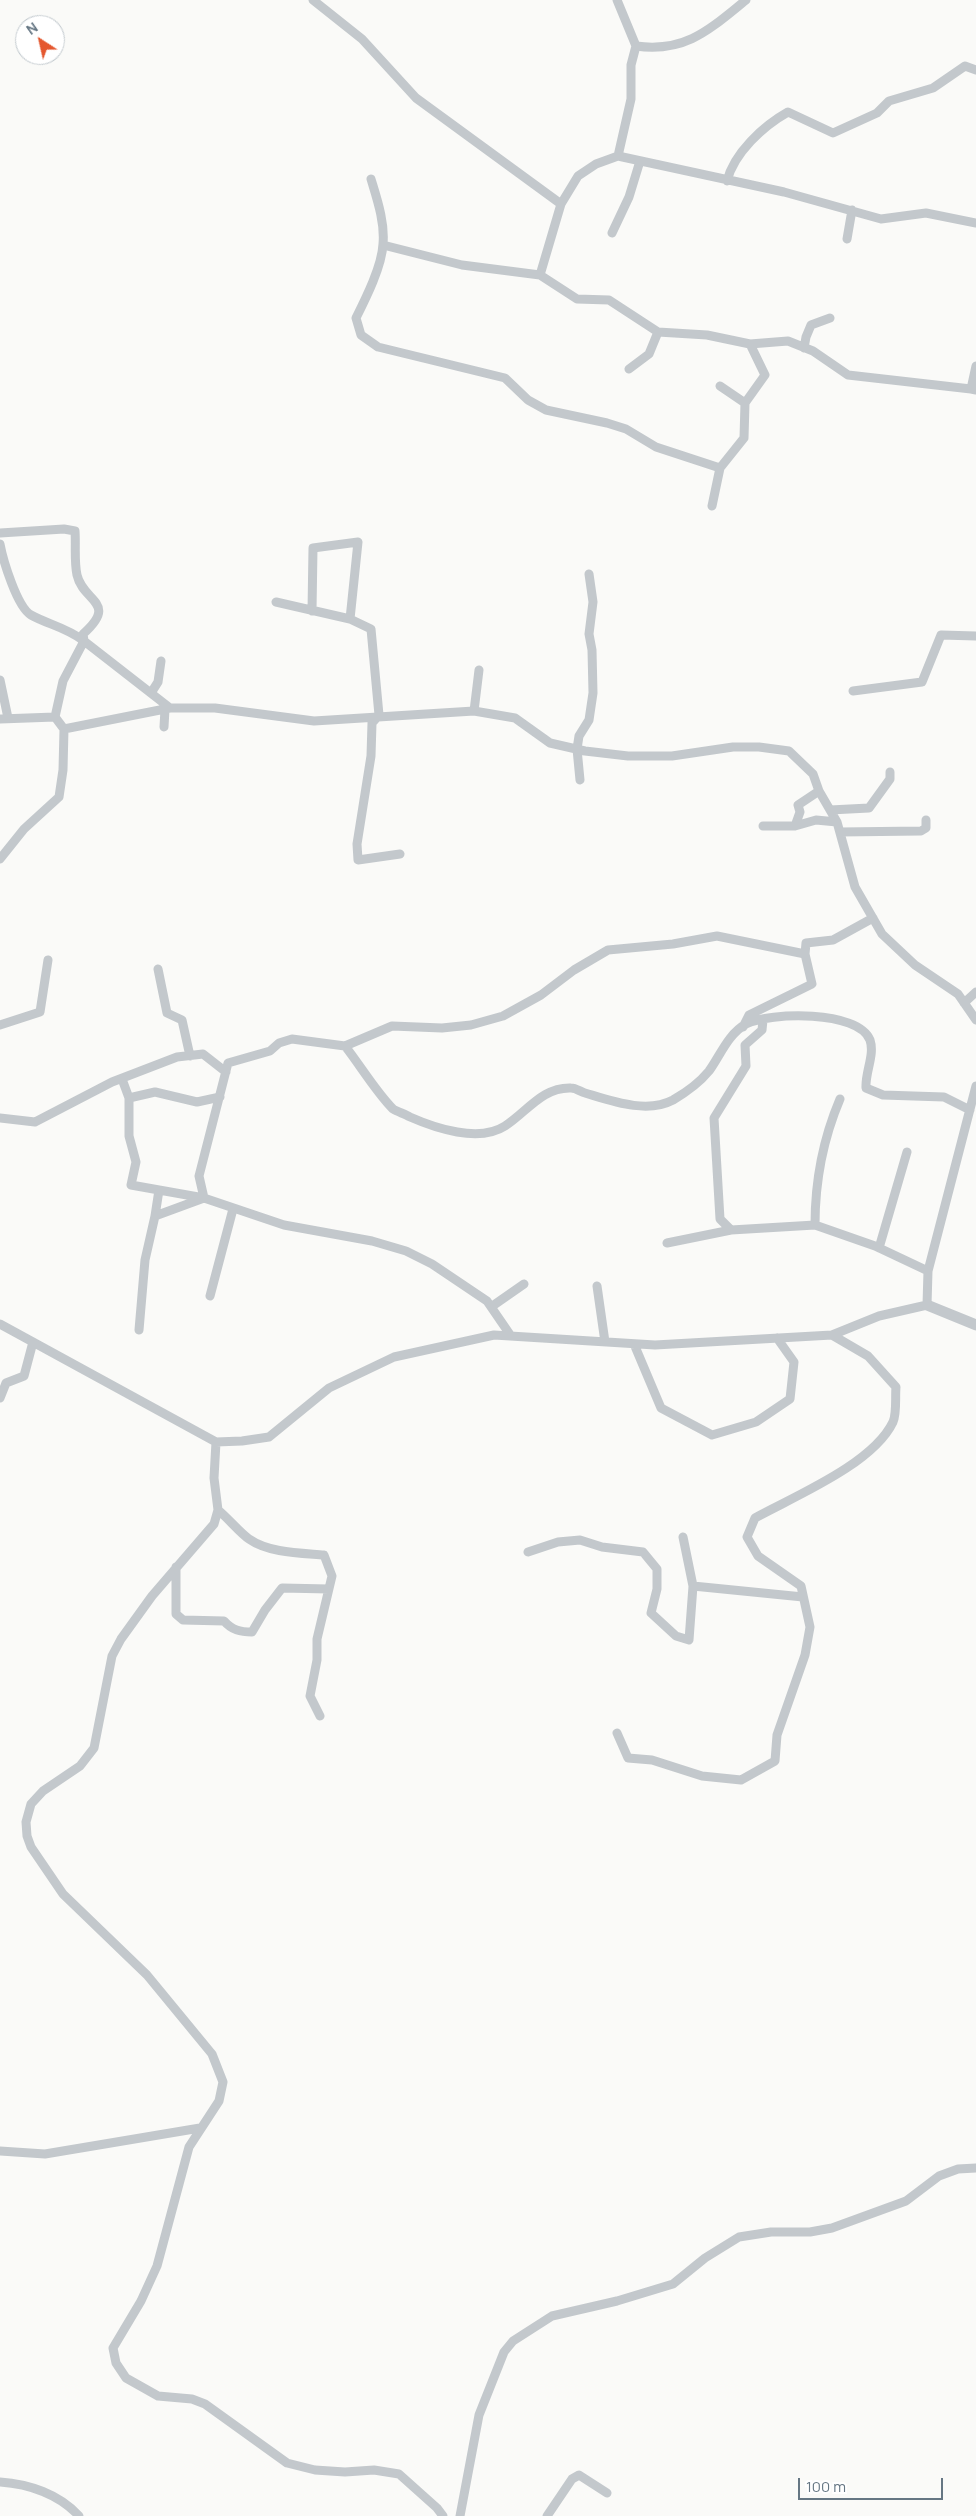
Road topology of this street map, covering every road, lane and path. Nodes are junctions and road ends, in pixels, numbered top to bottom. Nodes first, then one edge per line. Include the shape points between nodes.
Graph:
1 (313, 0) edge
2 (617, 0) edge
3 (746, 0) edge
4 (636, 46) junction
5 (976, 70) edge
6 (618, 156) junction
7 (640, 161) junction
8 (371, 179) dead end
9 (727, 180) junction
10 (560, 204) junction
11 (852, 210) junction
12 (976, 223) edge
13 (612, 233) dead end
14 (846, 239) dead end
15 (384, 246) junction
16 (540, 274) junction
17 (830, 318) dead end
18 (658, 332) junction
19 (750, 344) junction
20 (804, 348) junction
21 (976, 366) edge
22 (629, 369) dead end
23 (720, 386) dead end
24 (974, 390) edge
25 (745, 403) junction
26 (720, 468) junction
27 (712, 506) dead end
28 (0, 533) edge
29 (0, 544) edge
30 (589, 574) dead end
31 (276, 602) dead end
32 (312, 611) junction
33 (350, 619) junction
34 (976, 636) edge
35 (84, 641) junction
36 (161, 661) dead end
37 (479, 670) dead end
38 (0, 680) edge
39 (853, 692) dead end
40 (151, 693) junction
41 (167, 708) junction
42 (474, 710) junction
43 (379, 715) junction
44 (55, 717) junction
45 (4, 719) edge
46 (164, 728) dead end
47 (64, 729) junction
48 (577, 749) junction
49 (890, 772) dead end
50 (580, 780) dead end
51 (819, 791) junction
52 (830, 810) junction
53 (926, 820) dead end
54 (763, 826) dead end
55 (795, 826) junction
56 (838, 827) junction
57 (1, 854) edge
58 (400, 854) dead end
59 (873, 918) junction
60 (805, 954) junction
61 (48, 960) dead end
62 (158, 969) dead end
63 (976, 992) edge
64 (964, 1003) junction
65 (763, 1020) junction
66 (976, 1020) edge
67 (0, 1025) edge
68 (743, 1027) junction
69 (345, 1046) junction
70 (190, 1056) junction
71 (226, 1072) junction
72 (122, 1078) junction
73 (976, 1086) edge
74 (220, 1097) junction
75 (129, 1098) junction
76 (840, 1099) dead end
77 (970, 1110) junction
78 (0, 1118) edge
79 (907, 1152) dead end
80 (158, 1190) junction
81 (204, 1198) junction
82 (233, 1209) junction
83 (155, 1216) junction
84 (815, 1226) junction
85 (731, 1230) junction
86 (667, 1243) dead end
87 (879, 1248) junction
88 (928, 1271) junction
89 (524, 1284) dead end
90 (597, 1286) dead end
91 (210, 1296) dead end
92 (927, 1305) junction
93 (491, 1307) junction
94 (0, 1324) edge
95 (976, 1324) edge
96 (139, 1330) dead end
97 (832, 1335) junction
98 (511, 1336) junction
99 (777, 1338) junction
100 (33, 1342) junction
101 (605, 1342) junction
102 (634, 1344) junction
103 (0, 1398) edge
104 (216, 1442) junction
105 (218, 1510) junction
106 (683, 1537) dead end
107 (528, 1552) dead end
108 (176, 1567) junction
109 (693, 1586) junction
110 (329, 1589) junction
111 (803, 1597) junction
112 (320, 1716) dead end
113 (617, 1733) dead end
114 (200, 2128) junction
115 (0, 2152) edge
116 (976, 2168) edge
117 (0, 2482) edge
118 (607, 2493) dead end
119 (79, 2516) edge
120 (443, 2516) edge
121 (460, 2516) edge
122 (548, 2516) edge

1 - 10 street via 362,39 416,98
2 - 4 street
3 - 4 street via 711,29 687,42 669,47
4 - 6 street via 631,99
5 - 9 street via 965,66 933,88 889,101 877,113 833,133 788,112 772,121 750,144 731,166
6 - 7 street
6 - 10 street via 596,164 578,176
7 - 9 street
7 - 13 street via 629,197
8 - 15 street
9 - 11 street
10 - 16 street
11 - 12 street via 881,218 926,213
11 - 14 street
15 - 16 street via 462,265
15 - 26 street via 356,318 361,335 378,347 505,378 528,400 546,410 607,422 656,446
16 - 18 street via 577,299 610,300
17 - 20 street via 811,325
18 - 19 street via 707,335
18 - 22 street via 650,354
19 - 20 street via 788,341
19 - 25 street via 765,375
20 - 24 street via 848,375
21 - 24 street
23 - 25 street
25 - 26 street via 744,438
26 - 27 street
28 - 35 street via 74,531 77,577 98,607 93,625 83,634
29 - 35 street via 4,568 29,614 72,631
30 - 48 street via 593,602 589,634 594,693 589,720 579,736
31 - 32 street
32 - 33 street
32 - 33 street via 313,548 358,542
33 - 43 street via 371,629
34 - 39 street via 941,635 922,682
35 - 40 street
35 - 44 street via 63,681
36 - 40 street via 158,682
37 - 42 street
38 - 45 street
40 - 41 street
41 - 43 street via 215,708 314,721
41 - 46 street
41 - 47 street
42 - 43 street
42 - 48 street via 515,718 550,742
43 - 58 street via 372,722 371,756 357,844 358,860
44 - 45 street
44 - 47 street
47 - 57 street via 59,797
48 - 50 street
48 - 51 street via 628,756 672,756 759,746 789,751 813,774
49 - 52 street via 890,779 869,808
51 - 52 street
51 - 55 street via 798,805 800,812
52 - 56 street
53 - 56 street via 926,828 921,831
54 - 55 street
55 - 56 street via 816,820
56 - 59 street via 855,888
59 - 60 street via 833,940 806,943
59 - 64 street via 882,934 915,965 958,994
60 - 68 street via 812,984 749,1014
60 - 69 street via 718,936 608,950 503,1016 471,1026 392,1026
61 - 67 street via 40,1012
62 - 70 street via 167,1013 182,1020
63 - 64 street
64 - 66 street
65 - 68 street
65 - 77 street via 806,1017 846,1022 861,1029 870,1041 872,1052 865,1078 866,1088 883,1095 944,1096
65 - 85 street via 762,1030 745,1045 746,1066 714,1118 720,1219
68 - 69 street via 733,1034 701,1080 673,1100 648,1107 572,1088 555,1090 544,1093 505,1126 478,1132 454,1132 431,1126 394,1110
69 - 71 street via 292,1038 270,1051 228,1063
70 - 71 street via 203,1054
70 - 72 street via 177,1057
71 - 74 street
72 - 75 street
72 - 78 street via 35,1122
73 - 77 street
74 - 75 street via 197,1102 155,1092
74 - 81 street via 199,1176
75 - 80 street via 129,1136 136,1162 131,1185
76 - 84 street via 824,1142 815,1200
77 - 88 street
79 - 87 street
80 - 81 street
80 - 83 street
81 - 82 street
81 - 83 street
82 - 91 street
82 - 93 street via 284,1225 372,1241 406,1251 432,1264
83 - 96 street via 145,1260
84 - 85 street
84 - 87 street
85 - 86 street
87 - 88 street
88 - 92 street
89 - 93 street
90 - 101 street
92 - 95 street
92 - 97 street via 879,1316
93 - 98 street
94 - 100 street
97 - 99 street
97 - 111 street via 868,1356 896,1387 894,1420 879,1442 845,1470 755,1518 748,1537 758,1556 801,1586
98 - 101 street
98 - 104 street via 494,1335 394,1358 329,1388 269,1437
99 - 102 street
99 - 102 street via 794,1362 790,1399 756,1422 712,1435 661,1408
100 - 103 street via 24,1376 6,1384
100 - 104 street
101 - 102 street
104 - 105 street via 214,1478
105 - 108 street via 214,1524
105 - 110 street via 247,1538 263,1548 324,1555 332,1576
106 - 109 street
107 - 109 street via 558,1542 580,1540 602,1547 643,1552 657,1569 657,1589 651,1612 676,1636 689,1640
108 - 110 street via 176,1614 183,1620 224,1621 231,1629 245,1632 252,1632 282,1588
108 - 114 street via 130,1624 112,1656 94,1748 80,1766 43,1791 32,1804 26,1822 31,1847 63,1894 147,1975 212,2054 223,2082 219,2101
109 - 111 street
110 - 112 street via 317,1639 317,1660 310,1696
111 - 113 street via 810,1627 805,1655 777,1735 775,1761 741,1780 702,1776 652,1760 628,1758
114 - 115 street via 45,2154
114 - 120 street via 189,2147 157,2266 142,2301 113,2348 116,2364 126,2378 158,2396 192,2399 205,2404 287,2463 315,2470 374,2470 399,2474
116 - 121 street via 958,2169 940,2176 906,2201 832,2228 739,2237 705,2258 673,2284 552,2316 513,2341 504,2352 480,2415
117 - 119 street via 18,2483 43,2491
118 - 122 street via 579,2475 572,2479

